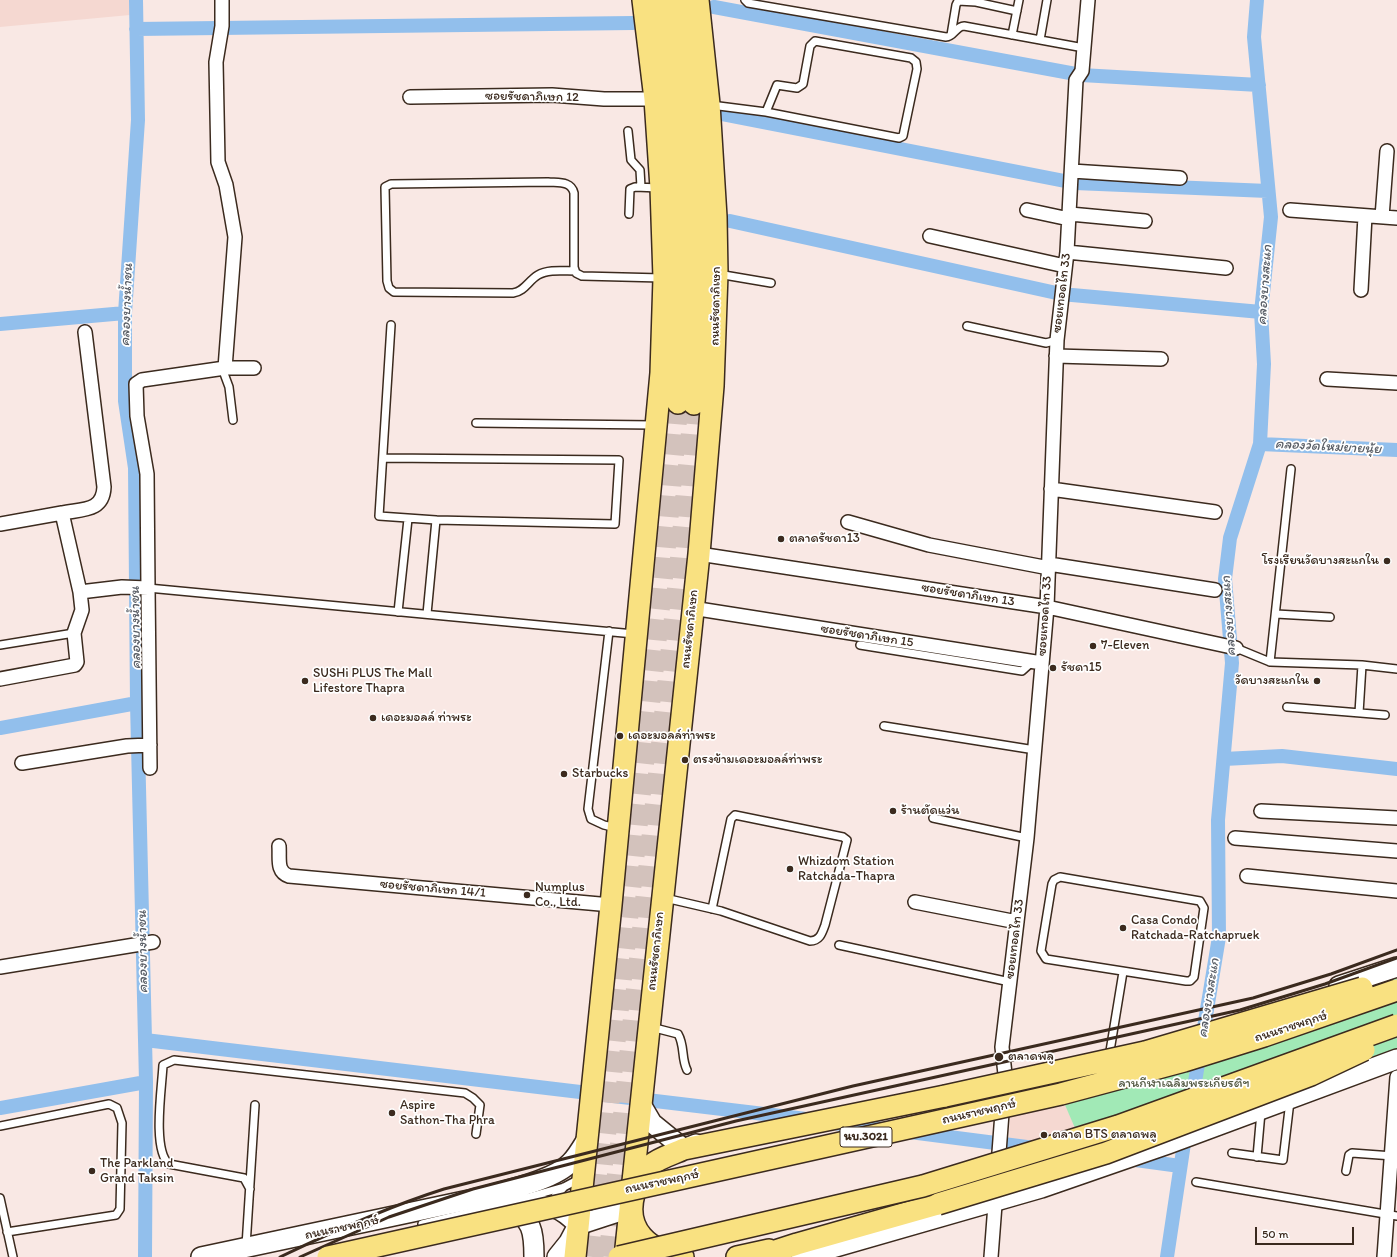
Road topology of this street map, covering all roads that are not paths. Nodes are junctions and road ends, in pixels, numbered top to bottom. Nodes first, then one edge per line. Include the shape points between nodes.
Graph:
1 (222, 0) edge
2 (643, 0) edge
3 (661, 0) edge
4 (678, 0) edge
5 (698, 0) edge
6 (745, 0) edge
7 (1019, 0) edge
8 (1047, 0) edge
9 (1088, 0) edge
10 (1017, 11) junction
11 (951, 35) junction
12 (1012, 35) junction
13 (1040, 40) junction
14 (1084, 48) junction
15 (410, 97) dead end
16 (655, 99) junction
17 (709, 104) junction
18 (766, 112) junction
19 (628, 131) dead end
20 (1387, 151) dead end
21 (1072, 171) junction
22 (1180, 178) dead end
23 (641, 188) junction
24 (661, 188) junction
25 (1027, 210) dead end
26 (1290, 210) dead end
27 (629, 214) dead end
28 (1365, 216) junction
29 (1069, 217) junction
30 (1382, 217) junction
31 (1397, 218) edge
32 (1145, 221) dead end
33 (930, 236) dead end
34 (1067, 252) junction
35 (1065, 266) junction
36 (1226, 268) dead end
37 (575, 271) junction
38 (717, 274) junction
39 (664, 278) junction
40 (771, 283) dead end
41 (1361, 290) dead end
42 (391, 325) dead end
43 (967, 326) dead end
44 (85, 332) dead end
45 (1057, 340) junction
46 (1056, 356) junction
47 (1161, 359) dead end
48 (224, 368) junction
49 (254, 368) dead end
50 (1327, 380) dead end
51 (1397, 383) edge
52 (233, 420) dead end
53 (476, 422) dead end
54 (658, 425) junction
55 (383, 458) junction
56 (1291, 470) dead end
57 (1051, 489) junction
58 (1215, 512) dead end
59 (62, 513) junction
60 (408, 519) junction
61 (436, 520) junction
62 (848, 522) dead end
63 (0, 524) edge
64 (698, 554) junction
65 (1049, 566) junction
66 (145, 588) junction
67 (1215, 590) dead end
68 (80, 592) junction
69 (692, 608) junction
70 (1047, 608) junction
71 (398, 612) junction
72 (427, 614) junction
73 (1276, 614) junction
74 (1330, 617) dead end
75 (609, 631) junction
76 (74, 633) junction
77 (638, 635) junction
78 (0, 645) edge
79 (860, 645) dead end
80 (1236, 648) joint
81 (1037, 662) junction
82 (1270, 662) junction
83 (1362, 665) junction
84 (1397, 669) edge
85 (0, 679) edge
86 (1287, 707) dead end
87 (1359, 713) junction
88 (1385, 715) dead end
89 (884, 726) dead end
90 (145, 745) junction
91 (1035, 750) junction
92 (22, 763) dead end
93 (150, 768) dead end
94 (1261, 811) dead end
95 (933, 818) dead end
96 (1397, 818) edge
97 (618, 828) junction
98 (1027, 838) junction
99 (1235, 838) dead end
100 (279, 846) dead end
101 (1397, 851) edge
102 (1247, 876) dead end
103 (1397, 891) edge
104 (661, 897) junction
105 (915, 902) dead end
106 (611, 905) junction
107 (712, 909) junction
108 (1017, 922) junction
109 (152, 942) dead end
110 (839, 945) dead end
111 (0, 967) edge
112 (1397, 967) edge
113 (1123, 972) junction
114 (1397, 978) edge
115 (1010, 982) junction
116 (1397, 990) edge
117 (1397, 1025) edge
118 (649, 1027) junction
119 (1397, 1034) edge
120 (1110, 1051) junction
121 (1397, 1059) edge
122 (687, 1070) dead end
123 (1005, 1074) junction
124 (1397, 1078) edge
125 (1290, 1098) junction
126 (255, 1105) dead end
127 (642, 1106) junction
128 (1262, 1109) junction
129 (0, 1126) edge
130 (476, 1134) dead end
131 (587, 1139) junction
132 (684, 1149) junction
133 (1232, 1153) dead end
134 (1395, 1156) edge
135 (1257, 1157) junction
136 (1346, 1171) dead end
137 (582, 1177) junction
138 (1196, 1182) dead end
139 (564, 1187) junction
140 (250, 1189) junction
141 (483, 1197) junction
142 (0, 1198) edge
143 (996, 1201) junction
144 (508, 1204) junction
145 (548, 1205) junction
146 (630, 1208) junction
147 (1393, 1216) edge
148 (518, 1221) junction
149 (422, 1224) dead end
150 (578, 1225) junction
151 (7, 1232) junction
152 (246, 1248) junction
153 (799, 1250) edge
154 (13, 1257) edge
155 (201, 1257) edge
156 (328, 1257) edge
157 (534, 1257) edge
158 (557, 1257) edge
159 (575, 1257) edge
160 (619, 1257) edge
161 (625, 1257) edge
162 (683, 1257) edge
163 (737, 1257) edge
164 (757, 1257) edge
165 (991, 1257) edge
166 (1384, 1257) edge

1 - 48 street via 216,62 218,162 226,185 235,237
2 - 16 main road
3 - 4 main road via 678,172 686,404 697,274 694,174
5 - 17 main road, ถนนรัชดาภิเษก
6 - 11 lane via 748,4 946,37
7 - 10 lane
8 - 13 lane
9 - 14 street, ซอยเทอดไท 33
10 - 11 lane via 976,2 958,1
10 - 12 lane
11 - 12 lane via 958,27 964,26
12 - 13 lane
13 - 14 lane
14 - 21 street, ซอยเทอดไท 33
15 - 16 street, ซอยรัชดาภิเษก 12 via 552,95
16 - 24 main road
17 - 18 lane
17 - 38 main road, ถนนรัชดาภิเษก via 714,157
18 - 18 lane via 777,85 797,88 802,84 810,46 815,41 911,58 916,62 917,69 903,136 899,138
19 - 23 lane via 631,160 640,170
20 - 30 street
21 - 22 street
21 - 29 street, ซอยเทอดไท 33
23 - 24 lane
23 - 27 lane via 630,189
24 - 39 main road
25 - 29 street
26 - 28 street
28 - 30 street
28 - 41 street
29 - 32 street
29 - 34 street, ซอยเทอดไท 33
30 - 31 street
33 - 35 street
34 - 35 street, ซอยเทอดไท 33
34 - 36 street
35 - 45 street, ซอยเทอดไท 33
37 - 37 lane via 574,193 568,185 548,182 391,184 385,187 387,281 389,288 394,292 513,293 522,290 539,274
37 - 39 lane via 582,276
38 - 40 lane
38 - 64 main road, ถนนรัชดาภิเษก via 713,386
39 - 54 main road
42 - 55 lane
43 - 45 lane via 1046,343
44 - 59 street via 103,494 100,503 95,506
45 - 46 street, ซอยเทอดไท 33
46 - 47 street
46 - 57 street, ซอยเทอดไท 33
48 - 49 street
48 - 52 lane
48 - 66 street via 142,380 135,388 147,474
50 - 51 street
53 - 54 lane
54 - 77 main road
55 - 60 lane via 379,516
55 - 61 lane via 619,460 615,524
56 - 73 lane
57 - 58 street
57 - 65 street, ซอยเทอดไท 33
59 - 63 street
59 - 68 street
60 - 61 lane
60 - 71 lane
61 - 72 lane
62 - 65 street via 934,546
64 - 69 main road, ถนนรัชดาภิเษก
64 - 70 street, ซอยรัชดาภิเษก 13
65 - 67 street
65 - 70 street, ซอยเทอดไท 33
66 - 68 street
66 - 71 lane
66 - 90 street
68 - 76 street via 82,610
69 - 81 street, ซอยรัชดาภิเษก 15
69 - 104 main road, ถนนรัชดาภิเษก
70 - 80 street, ซอยรัชดาภิเษก 13
70 - 81 street, ซอยเทอดไท 33
71 - 72 lane
72 - 75 lane
73 - 74 lane
73 - 82 lane
75 - 77 lane
75 - 97 lane via 588,809 592,819
76 - 78 lane
76 - 85 street via 76,664
77 - 97 main road
79 - 81 lane via 1022,672
80 - 82 lane
81 - 91 street, ซอยเทอดไท 33
82 - 83 lane
83 - 84 lane
83 - 87 lane
86 - 87 lane
87 - 88 lane
89 - 91 lane
90 - 92 street
90 - 93 street
91 - 98 street, ซอยเทอดไท 33
94 - 96 street
95 - 98 lane
97 - 106 main road
98 - 108 street, ซอยเทอดไท 33
99 - 101 street
100 - 106 street, ซอยรัชดาภิเษก 14/1 via 280,869 283,874 289,876
102 - 103 street
104 - 107 lane
104 - 118 main road, ถนนรัชดาภิเษก
105 - 108 street
106 - 131 main road
107 - 107 lane via 810,941 816,940 825,925 847,840 844,837 735,815
108 - 115 street, ซอยเทอดไท 33
109 - 111 street
110 - 115 lane
112 - 120 main road, ถนนราชพฤกษ์ / นบ.3021 via 1268,1010
113 - 113 lane via 1050,960 1043,956 1041,951 1055,879 1060,877 1194,898 1203,902 1195,975 1192,980
113 - 120 lane
114 - 132 main road, bridge via 1144,1052
115 - 123 street, ซอยเทอดไท 33 via 1002,1047
116 - 156 main road, ถนนราชพฤกษ์ / นบ.3021, bridge via 1184,1061 1060,1094
117 - 160 main road, bridge via 1118,1126 924,1186
118 - 122 lane via 678,1034 682,1041
118 - 127 main road, ถนนรัชดาภิเษก
119 - 153 main road, bridge via 1311,1075 1106,1154 938,1204
120 - 123 main road, ถนนราชพฤกษ์ / นบ.3021
121 - 125 main road
123 - 132 main road, ถนนราชพฤกษ์ / นบ.3021 via 735,1131
123 - 143 street, ซอยเทอดไท 33
124 - 134 street
125 - 128 main road
125 - 135 lane via 1283,1160
126 - 140 lane
127 - 132 main road via 652,1123
127 - 146 main road, ถนนรัชดาภิเษก
128 - 135 lane
128 - 143 main road via 1041,1188
129 - 151 lane via 110,1104 117,1108 122,1123 120,1209 116,1215
130 - 140 lane via 480,1105 464,1093 258,1072 174,1060 163,1065 159,1141 163,1159 169,1164 244,1178
131 - 137 main road
131 - 141 main road via 571,1163 550,1176
132 - 146 main road via 651,1165 637,1183
133 - 135 lane
134 - 136 lane via 1352,1153 1349,1155
134 - 147 street
137 - 139 lane
137 - 150 main road
138 - 147 lane
139 - 144 lane
139 - 145 lane
140 - 152 lane
141 - 144 main road, ถนนราชพฤกษ์
141 - 152 main road, ถนนราชพฤกษ์
142 - 151 lane
143 - 153 main road
143 - 165 street, ซอยเทอดไท 33
144 - 145 main road, ถนนราชพฤกษ์
144 - 148 main road
144 - 149 lane
145 - 148 lane
145 - 150 main road, ถนนราชพฤกษ์ via 560,1209
146 - 150 main road, ถนนราชพฤกษ์
146 - 161 main road, ถนนรัชดาภิเษก
146 - 162 main road via 634,1226 641,1236 652,1246
147 - 166 street
148 - 157 main road via 532,1229
150 - 158 main road
150 - 159 main road
151 - 154 lane
152 - 155 main road, ถนนราชพฤกษ์
153 - 163 main road
153 - 164 main road

